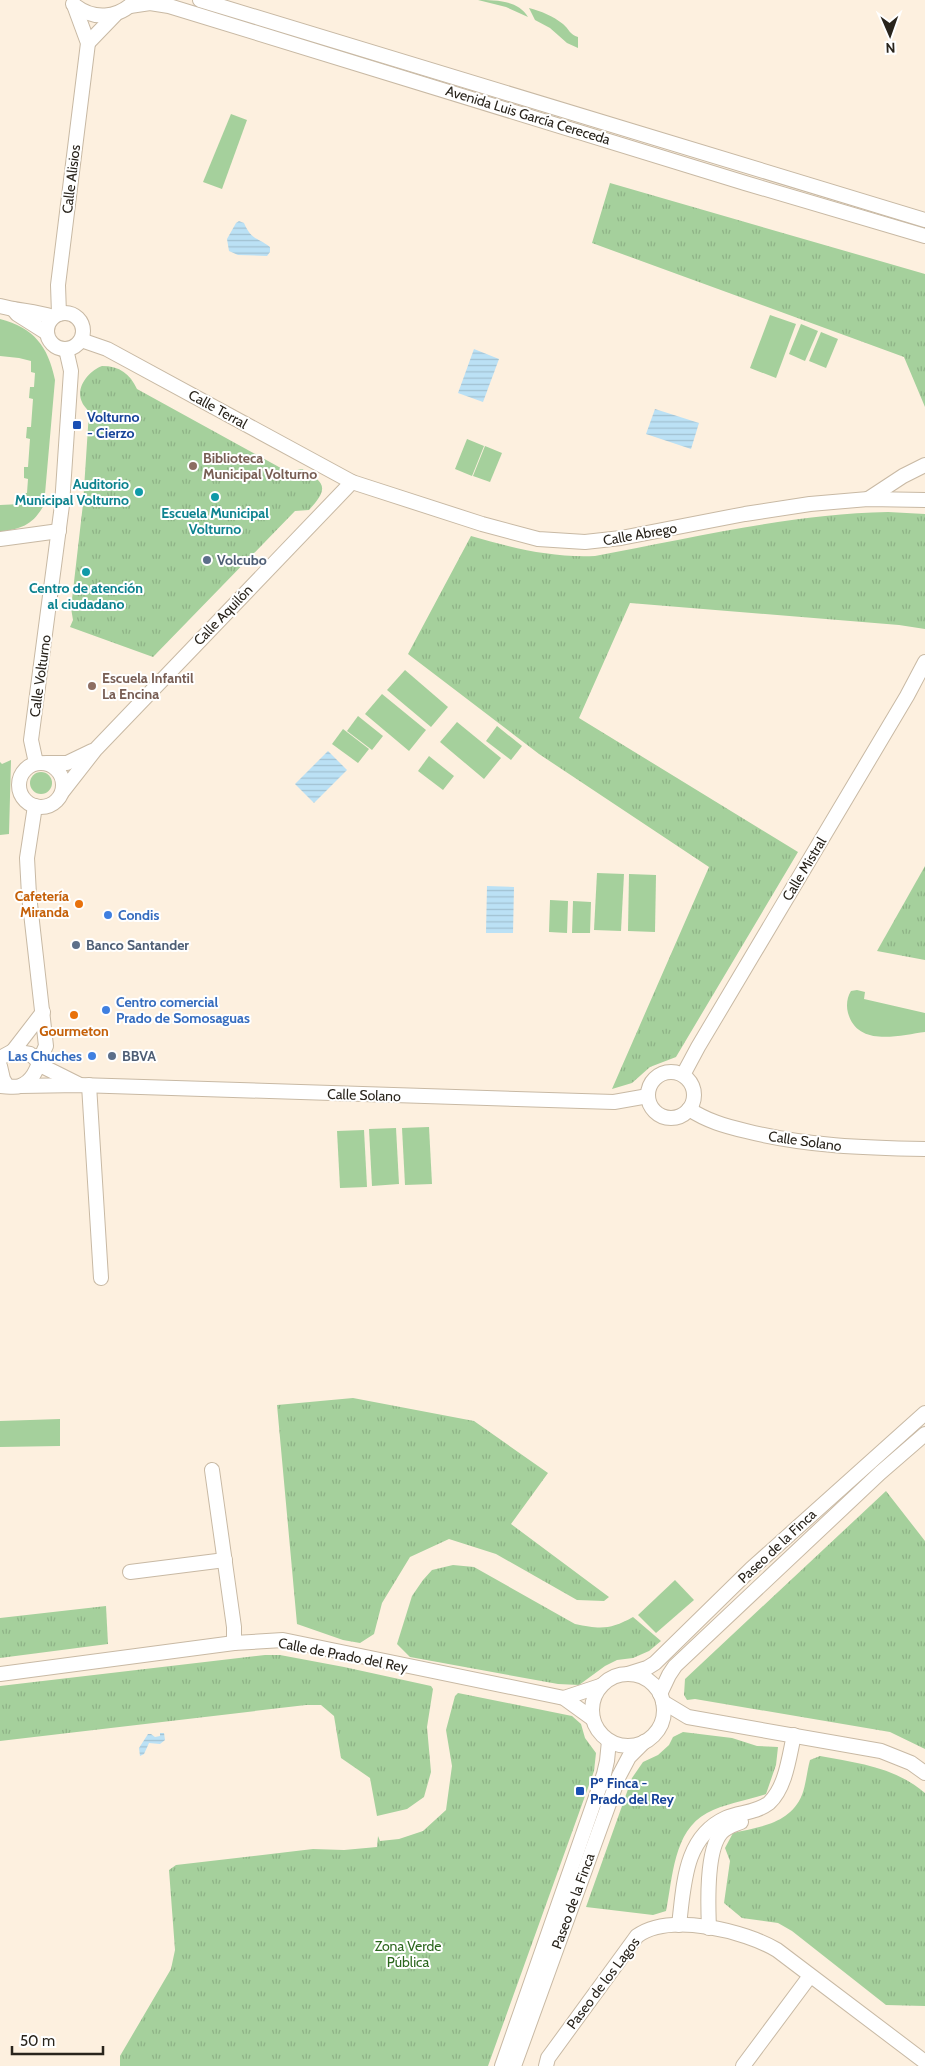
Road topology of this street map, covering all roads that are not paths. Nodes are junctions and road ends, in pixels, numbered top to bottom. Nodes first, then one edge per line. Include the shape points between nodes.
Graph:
1 (200, 0) edge
2 (72, 3) edge
3 (133, 3) edge
4 (115, 14) junction
5 (88, 43) junction
6 (925, 220) edge
7 (925, 236) edge
8 (6, 307) edge
9 (56, 316) junction
10 (47, 333) junction
11 (82, 340) junction
12 (66, 349) junction
13 (925, 465) edge
14 (352, 482) junction
15 (868, 499) junction
16 (925, 500) edge
17 (59, 531) junction
18 (0, 539) edge
19 (923, 671) edge
20 (95, 750) junction
21 (40, 763) junction
22 (63, 790) junction
23 (35, 806) junction
24 (43, 1012) junction
25 (3, 1059) edge
26 (38, 1063) junction
27 (683, 1075) junction
28 (84, 1085) junction
29 (10, 1086) edge
30 (648, 1096) junction
31 (689, 1109) junction
32 (925, 1149) edge
33 (101, 1278) dead end
34 (925, 1413) edge
35 (925, 1434) edge
36 (212, 1470) dead end
37 (225, 1560) junction
38 (130, 1572) dead end
39 (234, 1643) junction
40 (0, 1674) edge
41 (628, 1674) junction
42 (600, 1686) junction
43 (564, 1698) junction
44 (662, 1698) junction
45 (688, 1718) junction
46 (593, 1719) junction
47 (659, 1728) junction
48 (798, 1736) junction
49 (609, 1741) junction
50 (644, 1742) junction
51 (925, 1773) edge
52 (679, 1925) junction
53 (709, 1928) junction
54 (810, 1976) junction
55 (925, 2062) edge
56 (502, 2066) edge
57 (514, 2066) edge
58 (546, 2066) edge
59 (743, 2066) edge

1 - 6 street, Avenida Luis García Cereceda
2 - 4 street via 89,14
2 - 5 street, Calle Alisios
3 - 4 street
3 - 7 street, Avenida Luis García Cereceda via 169,6
4 - 5 street
5 - 9 street, Calle Alisios
8 - 9 street
8 - 10 street
9 - 10 street via 48,324
9 - 11 street via 70,313 79,319 84,329
10 - 12 street via 50,342
11 - 12 street
11 - 14 street, Calle Terral via 107,349
12 - 17 street, Calle Volturno via 71,371
13 - 15 street, Calle Abrego
14 - 15 street, Calle Abrego via 523,536 567,542 621,538 745,514
14 - 20 street, Calle Aquilón
15 - 16 street
17 - 18 street
17 - 21 street, Calle Volturno via 31,740
19 - 27 street, Calle Mistral
20 - 21 street, Calle Aquilón via 67,763
20 - 22 street, Calle Aquilón
21 - 22 street via 58,770
21 - 23 street via 24,771 19,784 23,798
22 - 23 street via 49,806
23 - 24 street via 27,858
24 - 25 street
24 - 26 street via 46,1046
25 - 26 street, Calle Solano via 30,1054
25 - 29 street via 3,1079
26 - 28 street, Calle Solano
26 - 29 street via 35,1074
27 - 30 street via 664,1073 655,1078
27 - 31 street via 694,1091
28 - 29 street, Calle Solano
28 - 30 street, Calle Solano via 614,1102
28 - 33 street
30 - 31 street via 650,1105 664,1117 673,1118
31 - 32 street, Calle Solano via 714,1123 786,1140 862,1148
34 - 41 street, Paseo de la Finca via 751,1569 655,1663
35 - 44 street, Paseo de la Finca via 675,1666
36 - 37 street
37 - 38 street
37 - 39 street
39 - 40 street, Calle de Prado del Rey
39 - 43 street, Calle de Prado del Rey via 283,1640
41 - 42 street via 613,1677
41 - 44 street via 647,1679
42 - 43 street
42 - 46 street via 592,1702
43 - 46 street, Calle de Prado del Rey
44 - 45 street
44 - 47 street via 664,1711
45 - 47 street
45 - 48 street
46 - 49 street
47 - 50 street
48 - 51 street via 881,1751 911,1763
48 - 52 street via 786,1772 769,1803 713,1825 696,1843 690,1855
48 - 53 street via 792,1774 777,1804 761,1816 728,1827 718,1838 708,1885
49 - 50 street via 632,1746
49 - 56 street, Paseo de la Finca via 604,1774
50 - 57 street, Paseo de la Finca via 629,1757 619,1776
52 - 53 street, Paseo de los Lagos
52 - 58 street, Paseo de los Lagos via 645,1930 637,1936 548,2058
53 - 54 street, Paseo de los Lagos via 762,1941
54 - 55 street, Paseo de los Lagos
54 - 59 street

